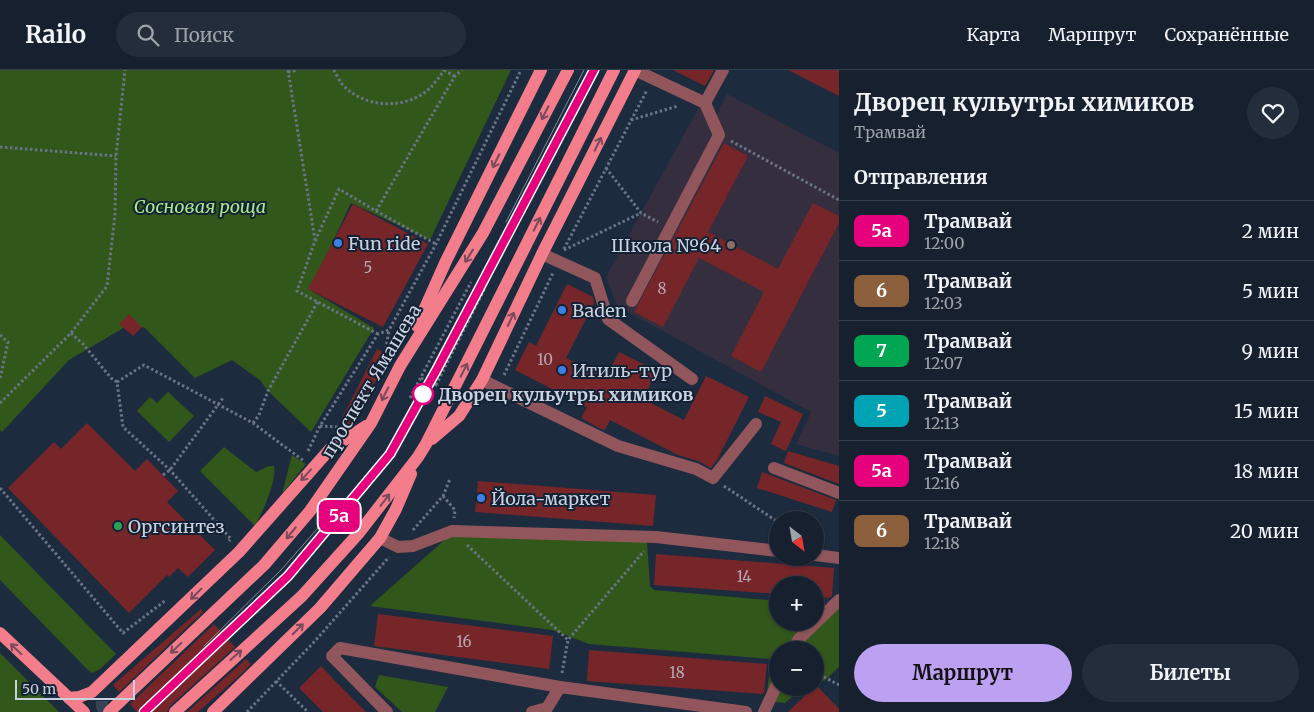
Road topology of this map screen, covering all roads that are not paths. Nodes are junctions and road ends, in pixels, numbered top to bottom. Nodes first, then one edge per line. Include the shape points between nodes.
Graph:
1 (541, 70) edge
2 (568, 70) edge
3 (614, 70) edge
4 (635, 70) edge
5 (723, 70) edge
6 (701, 101) junction
7 (542, 254) junction
8 (632, 300) dead end
9 (400, 366) junction
10 (692, 379) dead end
11 (482, 380) junction
12 (371, 422) junction
13 (756, 424) dead end
14 (426, 444) junction
15 (418, 457) junction
16 (774, 468) dead end
17 (839, 493) edge
18 (380, 538) junction
19 (769, 550) edge
20 (824, 556) edge
21 (839, 558) edge
22 (839, 600) edge
23 (0, 634) edge
24 (798, 641) edge
25 (560, 687) junction
26 (771, 696) edge
27 (68, 698) junction
28 (550, 710) edge
29 (217, 711) edge
30 (84, 712) edge
31 (108, 712) edge
32 (175, 712) edge
33 (387, 712) edge
34 (532, 712) edge
35 (746, 712) edge
36 (764, 712) edge

1 -> 9 main road via 446,261
2 -> 9 main road, проспект Ямашева via 484,233
14 -> 3 main road
4 - 6 lane
7 -> 4 main road
5 - 6 lane
6 - 8 lane via 719,135
7 - 10 lane via 595,278 608,319
11 -> 7 main road
9 -> 12 main road, проспект Ямашева
11 - 13 lane via 618,446 696,469 713,478
11 - 14 main road via 459,416
12 -> 27 main road via 309,465 239,552 92,692
12 -> 31 main road, проспект Ямашева via 310,511 264,565
14 - 15 main road
15 - 18 main road
32 -> 15 main road via 302,596 358,534
16 - 17 lane
18 - 19 lane via 398,547 413,546 452,531 656,537
29 -> 18 main road via 320,608
20 - 21 lane
22 - 24 lane
27 -> 23 main road
25 - 28 lane
25 - 33 lane via 340,648 332,656
25 - 35 lane
26 - 36 lane
27 - 30 main road
28 - 34 lane

